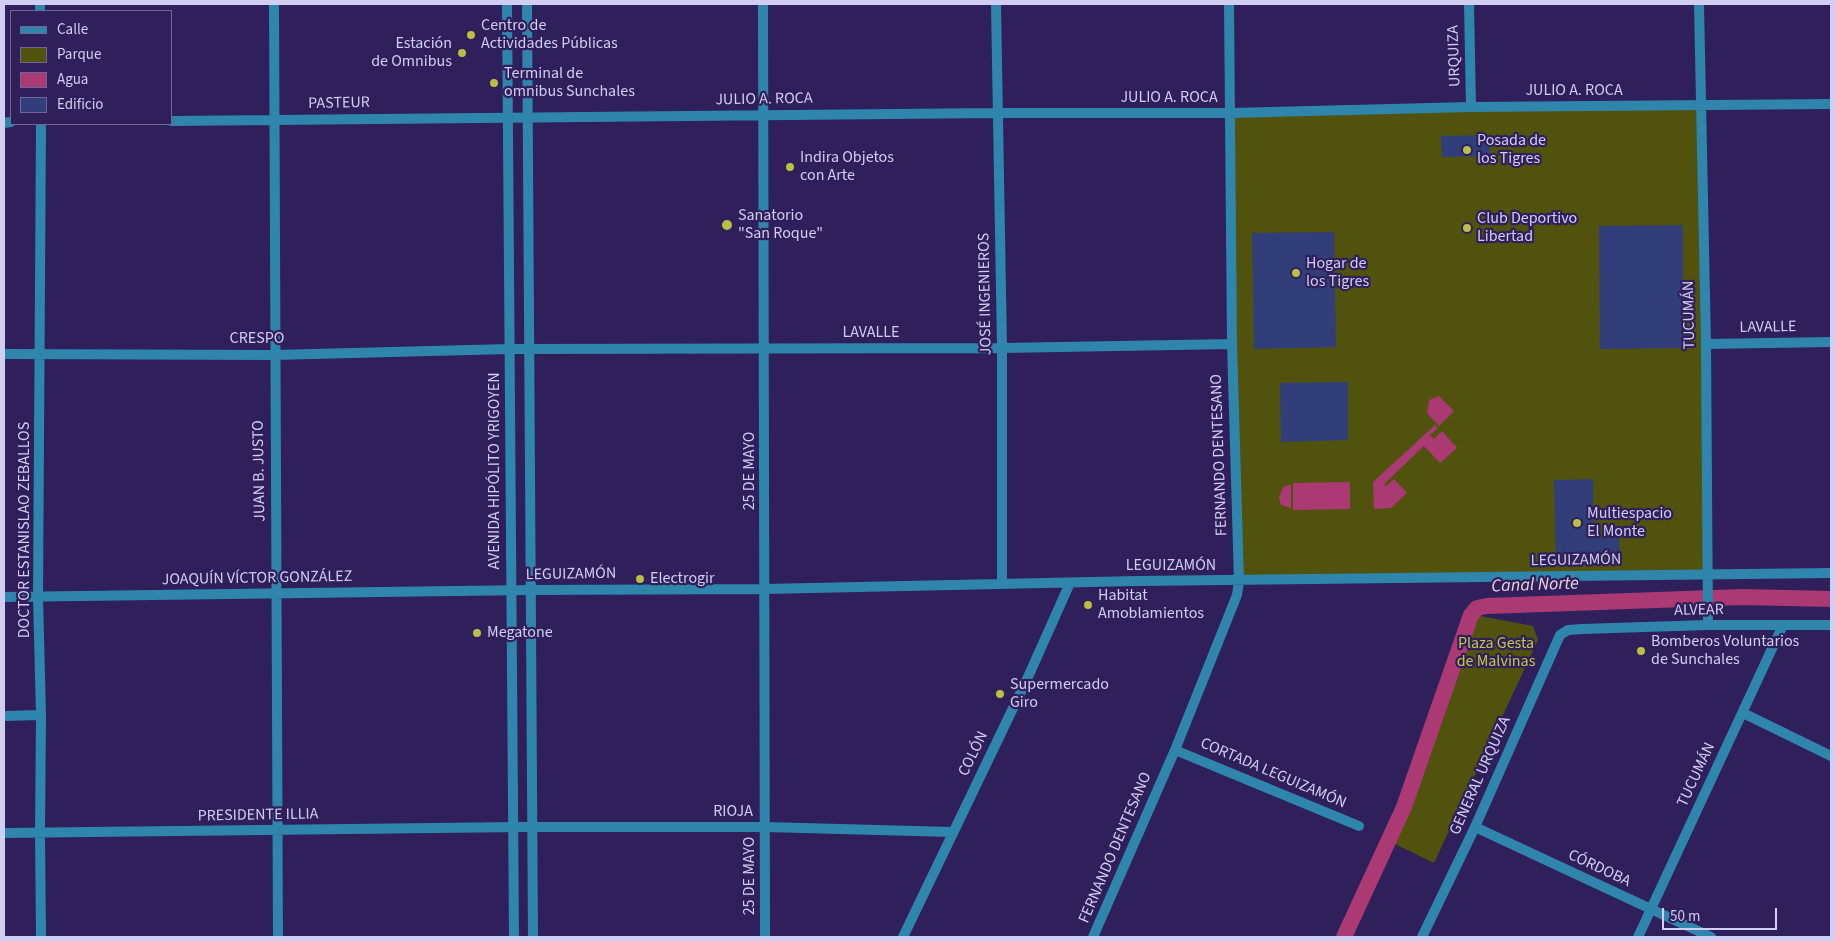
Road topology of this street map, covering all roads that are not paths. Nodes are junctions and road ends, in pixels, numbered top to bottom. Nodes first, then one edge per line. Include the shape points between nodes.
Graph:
1 (274, 4) edge
2 (507, 4) edge
3 (527, 4) edge
4 (763, 4) edge
5 (996, 4) edge
6 (1229, 4) edge
7 (1469, 4) edge
8 (1699, 4) edge
9 (1831, 104) edge
10 (1701, 105) junction
11 (1472, 107) junction
12 (997, 113) junction
13 (1230, 113) junction
14 (763, 115) junction
15 (508, 118) junction
16 (527, 118) junction
17 (274, 120) junction
18 (172, 121) edge
19 (41, 125) edge
20 (1831, 342) edge
21 (1232, 344) junction
22 (1706, 344) junction
23 (764, 348) junction
24 (1002, 348) junction
25 (509, 349) junction
26 (530, 349) junction
27 (4, 354) edge
28 (40, 354) junction
29 (274, 355) junction
30 (1831, 573) edge
31 (1709, 574) junction
32 (1239, 581) junction
33 (1002, 583) junction
34 (1070, 583) junction
35 (765, 589) junction
36 (531, 590) junction
37 (511, 591) junction
38 (277, 594) junction
39 (4, 597) edge
40 (38, 597) junction
41 (1708, 625) junction
42 (1783, 625) junction
43 (1831, 625) edge
44 (1568, 630) joint
45 (1743, 713) junction
46 (4, 716) edge
47 (41, 716) junction
48 (1175, 750) junction
49 (1831, 756) edge
50 (1359, 826) dead end
51 (513, 827) junction
52 (532, 827) junction
53 (765, 827) junction
54 (1475, 827) junction
55 (277, 831) junction
56 (952, 832) junction
57 (4, 833) edge
58 (40, 833) junction
59 (1651, 909) junction
60 (41, 937) edge
61 (278, 937) edge
62 (514, 937) edge
63 (533, 937) edge
64 (765, 937) edge
65 (903, 937) edge
66 (1094, 937) edge
67 (1422, 937) edge
68 (1638, 937) edge
69 (1711, 937) edge

1 - 17 street, JUAN B. JUSTO
2 - 15 street, AVENIDA HIPÓLITO YRIGOYEN
3 - 16 street
4 - 14 street, 25 DE MAYO
5 - 12 street, JOSÉ INGENIEROS
6 - 13 street, FERNANDO DENTESANO
7 - 11 street, URQUIZA
8 - 10 street, TUCUMÁN
9 - 10 street, JULIO A. ROCA
10 - 11 street, JULIO A. ROCA
10 - 22 street, TUCUMÁN
11 - 13 street, JULIO A. ROCA
12 - 13 street, JULIO A. ROCA
12 - 14 street, JULIO A. ROCA
12 - 24 street, JOSÉ INGENIEROS
13 - 21 street, FERNANDO DENTESANO
14 - 16 street, JULIO A. ROCA
14 - 23 street, 25 DE MAYO
15 - 16 street, JULIO A. ROCA
15 - 17 street, PASTEUR
15 - 25 street, AVENIDA HIPÓLITO YRIGOYEN
16 - 26 street
17 - 18 street, PASTEUR
17 - 29 street, JUAN B. JUSTO
19 - 28 street, DOCTOR ESTANISLAO ZEBALLOS
20 - 22 street, LAVALLE
21 - 24 street, LAVALLE
21 - 32 street, FERNANDO DENTESANO
22 - 31 street, TUCUMÁN
23 - 24 street, LAVALLE
23 - 26 street, LAVALLE
23 - 35 street, 25 DE MAYO
24 - 33 street, JOSÉ INGENIEROS
25 - 26 street, LAVALLE
25 - 29 street, CRESPO
25 - 37 street, AVENIDA HIPÓLITO YRIGOYEN
26 - 36 street
27 - 28 street, CRESPO
28 - 29 street, CRESPO
28 - 40 street, DOCTOR ESTANISLAO ZEBALLOS
29 - 38 street, JUAN B. JUSTO
30 - 31 street, LEGUIZAMÓN
31 - 32 street, LEGUIZAMÓN
31 - 41 street, TUCUMÁN
32 - 34 street, LEGUIZAMÓN
32 - 48 street, FERNANDO DENTESANO via 1237,595
33 - 34 street, LEGUIZAMÓN
33 - 35 street, LEGUIZAMÓN
34 - 56 street, COLÓN
35 - 36 street, LEGUIZAMÓN
35 - 53 street, 25 DE MAYO
36 - 37 street, LEGUIZAMÓN
36 - 52 street
37 - 38 street, JOAQUÍN VÍCTOR GONZÁLEZ
37 - 51 street, AVENIDA HIPÓLITO YRIGOYEN
38 - 40 street, JOAQUÍN VÍCTOR GONZÁLEZ
38 - 55 street, JUAN B. JUSTO
39 - 40 street, JOAQUÍN VÍCTOR GONZÁLEZ
40 - 47 street, DOCTOR ESTANISLAO ZEBALLOS
41 - 42 street, ALVEAR
41 - 44 street, ALVEAR
42 - 43 street, ALVEAR
42 - 45 street, TUCUMÁN
44 - 54 street, GENERAL URQUIZA via 1560,635
45 - 49 street
45 - 59 street, TUCUMÁN
46 - 47 street
47 - 58 street, DOCTOR ESTANISLAO ZEBALLOS
48 - 50 street, CORTADA LEGUIZAMÓN
48 - 66 street, FERNANDO DENTESANO
51 - 52 street, RIOJA
51 - 55 street, PRESIDENTE ILLIA
51 - 62 street, AVENIDA HIPÓLITO YRIGOYEN
52 - 53 street, RIOJA
52 - 63 street
53 - 56 street, RIOJA
53 - 64 street, 25 DE MAYO
54 - 59 street, CÓRDOBA
54 - 67 street, GENERAL URQUIZA
55 - 58 street, PRESIDENTE ILLIA
55 - 61 street, JUAN B. JUSTO
56 - 65 street, COLÓN
57 - 58 street, PRESIDENTE ILLIA
58 - 60 street, DOCTOR ESTANISLAO ZEBALLOS
59 - 68 street, TUCUMÁN
59 - 69 street, CÓRDOBA

